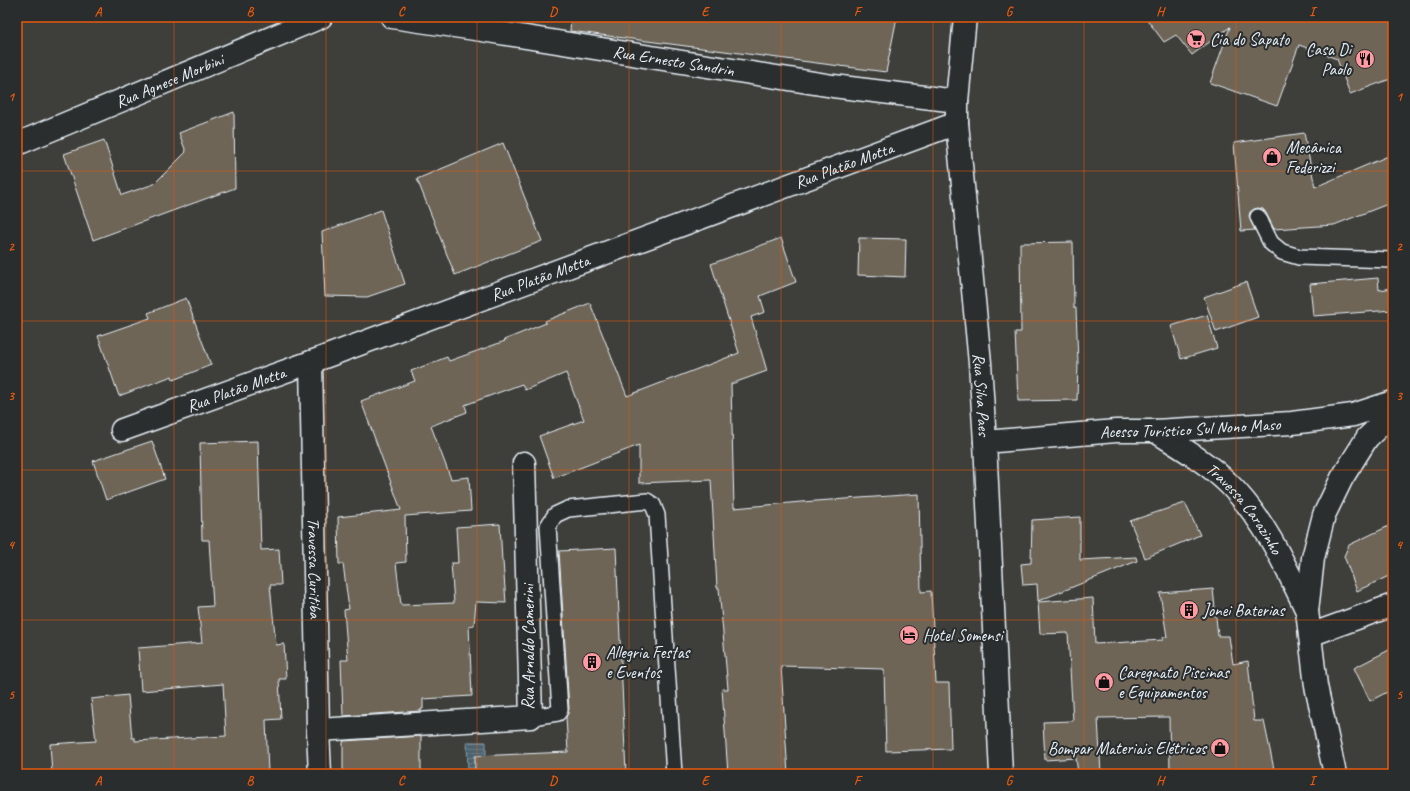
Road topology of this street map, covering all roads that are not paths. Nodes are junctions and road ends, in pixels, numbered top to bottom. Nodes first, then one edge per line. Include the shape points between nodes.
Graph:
1 (320, 17) edge
2 (392, 17) edge
3 (965, 17) edge
4 (483, 23) edge
5 (957, 101) junction
6 (957, 123) junction
7 (17, 144) edge
8 (1258, 217) dead end
9 (1393, 260) edge
10 (311, 362) junction
11 (1393, 402) edge
12 (1393, 413) edge
13 (122, 430) dead end
14 (1155, 431) junction
15 (985, 442) junction
16 (524, 463) dead end
17 (1393, 604) edge
18 (1307, 611) junction
19 (1310, 635) junction
20 (531, 717) junction
21 (318, 730) junction
22 (320, 774) edge
23 (674, 774) edge
24 (1001, 774) edge
25 (1335, 774) edge

1 - 7 street, Rua Agnese Morbini
2 - 4 street, Rua Ernesto Sandrin
3 - 5 street, Rua Silva Paes
4 - 5 street, Rua Ernesto Sandrin via 833,86
5 - 6 street, Rua Silva Paes
6 - 10 street, Rua Platão Motta
6 - 15 street, Rua Silva Paes
8 - 9 lane via 1271,243 1282,252 1299,257
10 - 13 street, Rua Platão Motta
10 - 21 street, Travessa Curitiba
11 - 14 street, Acesso Turístico Sul Nono Maso via 1354,415 1292,423
12 - 18 street, Travessa Carazinho via 1368,438 1342,478 1324,515 1313,558
14 - 15 street, Acesso Turístico Sul Nono Maso via 1108,432
14 - 18 street, Travessa Carazinho via 1206,465 1229,484 1249,506 1280,555
15 - 24 street, Rua Silva Paes
16 - 20 street, Rua Arnaldo Camerini
17 - 19 street
18 - 19 street, Travessa Carazinho
19 - 25 street, Travessa Carazinho via 1316,686
20 - 21 street, Rua Arnaldo Camerini
20 - 23 lane via 554,715 560,710 548,526 555,515 568,509 647,501 653,505 657,515
21 - 22 street, Travessa Curitiba

